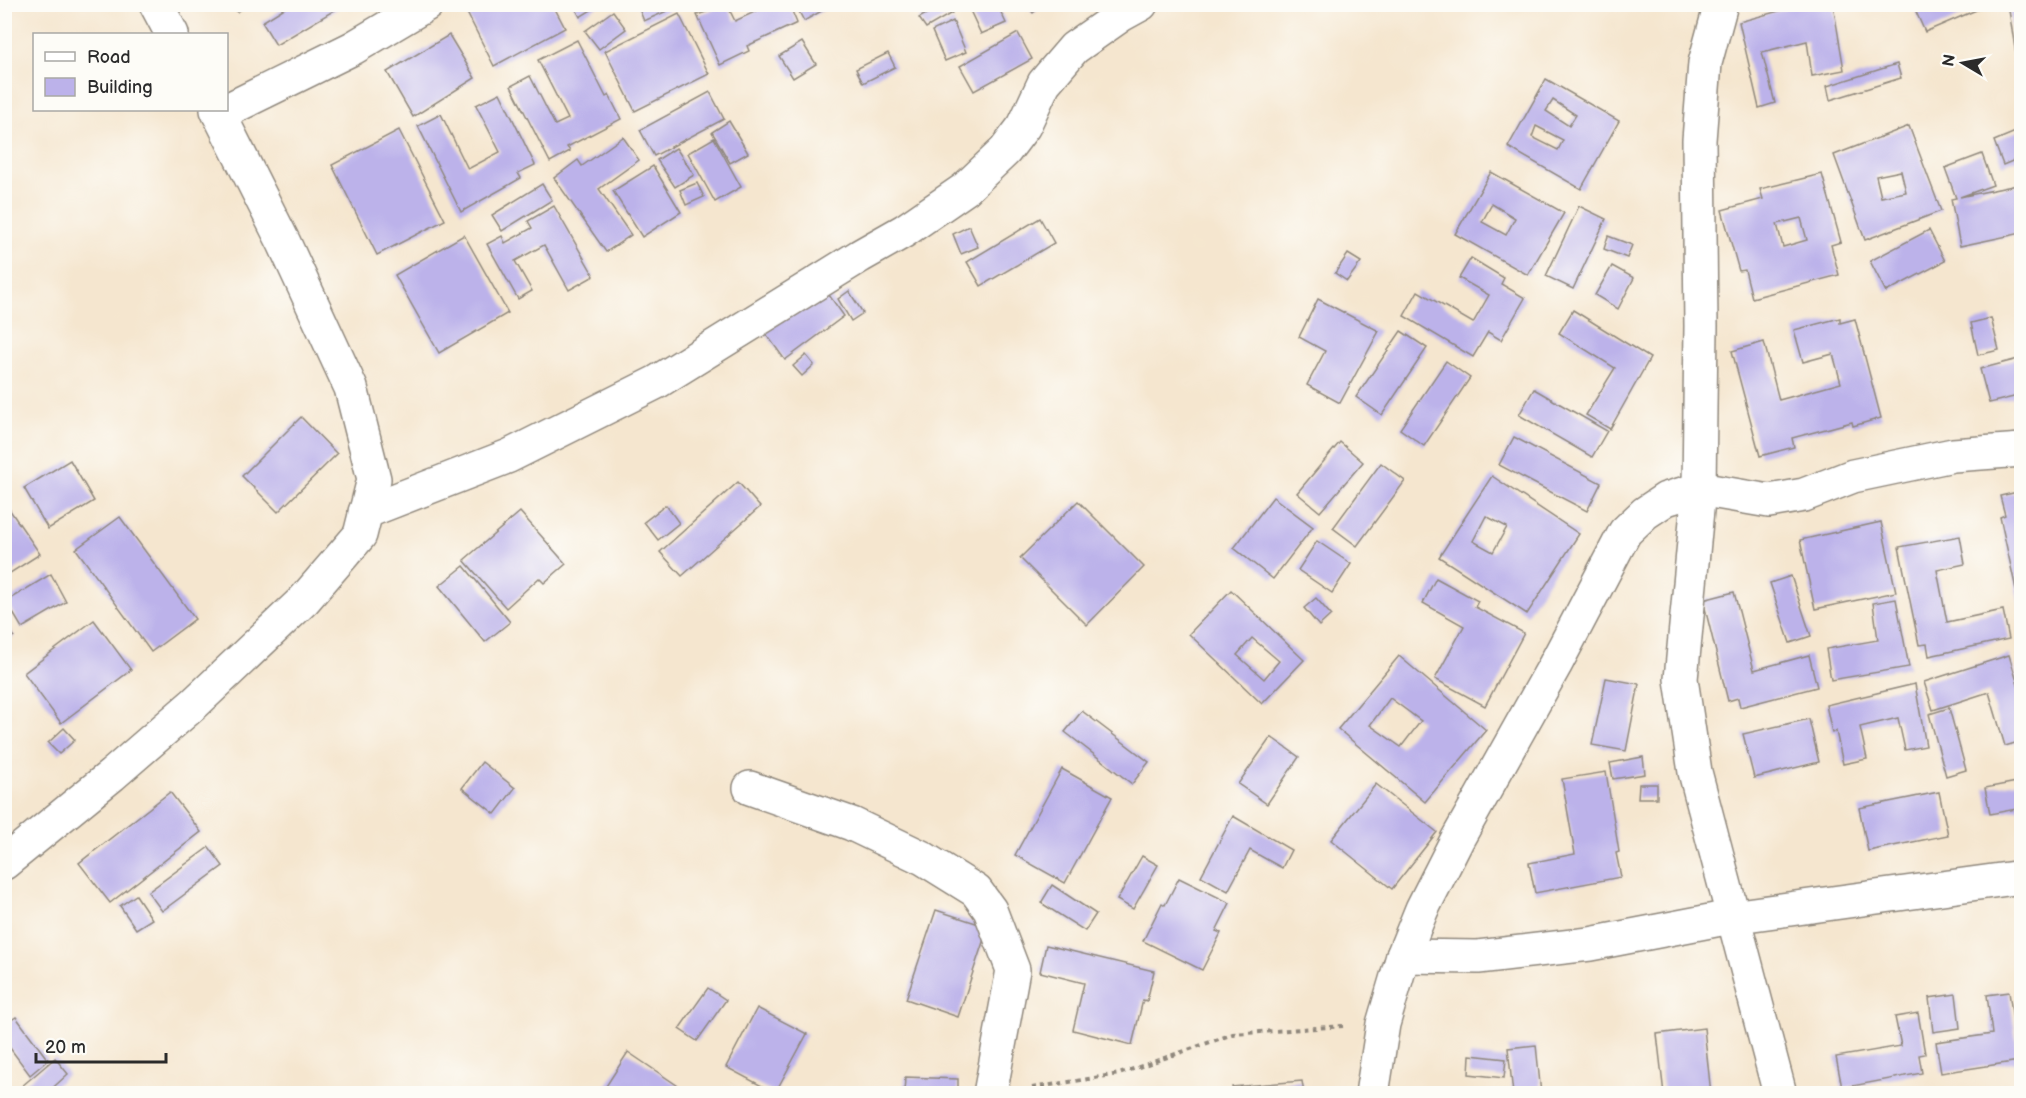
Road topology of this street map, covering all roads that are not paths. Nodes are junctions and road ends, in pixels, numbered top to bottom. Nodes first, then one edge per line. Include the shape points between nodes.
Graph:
1 (156, 4) edge
2 (427, 4) edge
3 (1141, 4) edge
4 (1721, 4) edge
5 (171, 33) edge
6 (228, 107) edge
7 (218, 112) edge
8 (2022, 450) edge
9 (1699, 489) junction
10 (365, 512) junction
11 (750, 788) dead end
12 (4, 863) edge
13 (2022, 876) edge
14 (1731, 917) junction
15 (1403, 956) junction
16 (990, 1094) edge
17 (1372, 1094) edge
18 (1780, 1094) edge

1 - 5 street
2 - 6 street via 353,48
3 - 10 street via 1074,48 1044,83 1024,126 1005,151 965,189 904,231 657,382 509,456
4 - 9 street via 1705,63 1699,140
7 - 10 street via 351,388 374,479
8 - 9 street via 1953,455 1853,476 1804,495 1769,501
9 - 14 street via 1681,679 1695,772
9 - 15 street via 1666,499 1625,532 1457,840
10 - 12 street via 360,536 304,600 112,775
11 - 16 street via 852,825 923,858 975,891 990,910 1014,970
13 - 14 street
14 - 15 street via 1579,946 1478,957
14 - 18 street
15 - 17 street via 1383,1024

